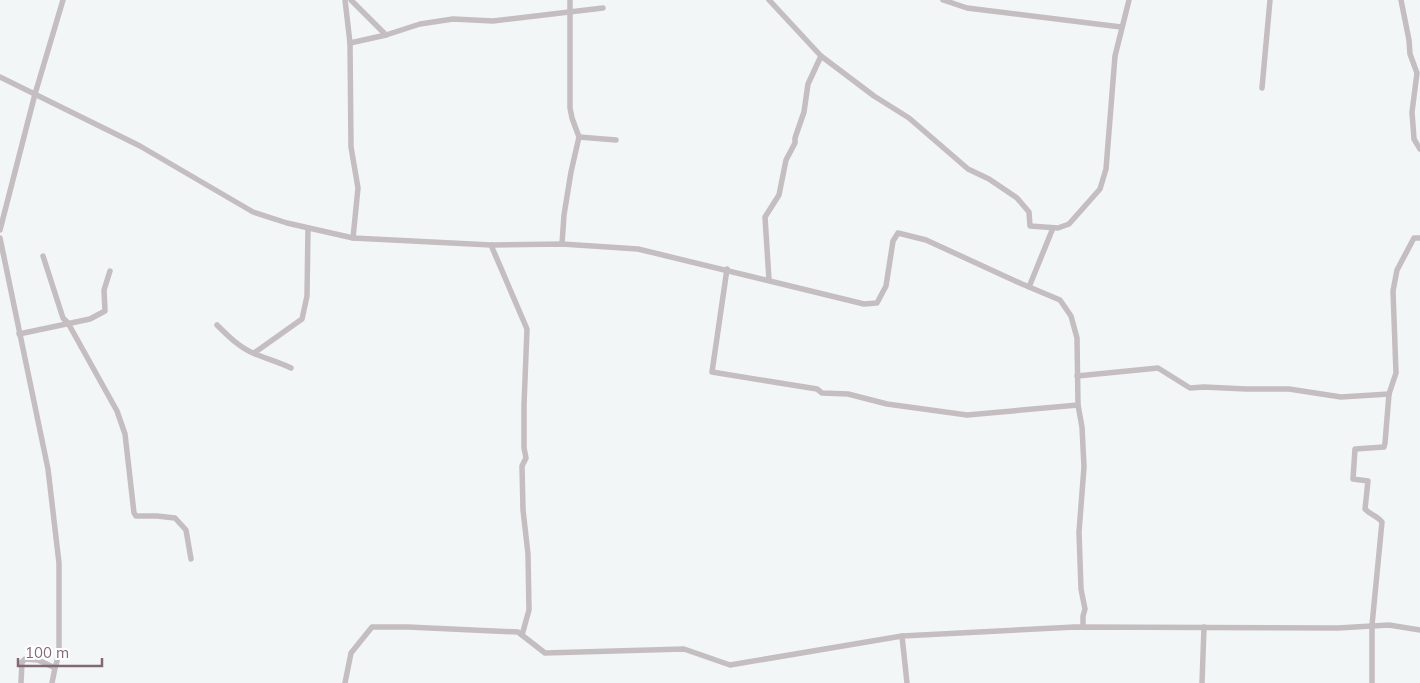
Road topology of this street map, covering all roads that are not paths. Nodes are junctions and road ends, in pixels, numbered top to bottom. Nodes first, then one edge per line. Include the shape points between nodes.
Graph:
1 (63, 0) edge
2 (345, 0) edge
3 (351, 0) edge
4 (570, 0) edge
5 (769, 0) edge
6 (944, 0) edge
7 (1129, 0) edge
8 (1270, 0) edge
9 (1401, 0) edge
10 (602, 8) dead end
11 (571, 12) junction
12 (1121, 27) junction
13 (386, 35) junction
14 (350, 43) junction
15 (821, 56) junction
16 (0, 77) edge
17 (1262, 88) dead end
18 (35, 94) junction
19 (579, 137) junction
20 (616, 140) dead end
21 (1420, 148) edge
22 (308, 228) junction
23 (1053, 228) junction
24 (0, 230) edge
25 (0, 238) edge
26 (352, 238) junction
27 (1420, 238) edge
28 (562, 244) junction
29 (491, 245) junction
30 (43, 256) dead end
31 (727, 269) junction
32 (110, 272) dead end
33 (769, 280) junction
34 (1030, 287) junction
35 (68, 323) junction
36 (217, 325) dead end
37 (19, 334) junction
38 (254, 353) junction
39 (291, 368) dead end
40 (1077, 376) junction
41 (1389, 394) junction
42 (1078, 405) junction
43 (191, 559) dead end
44 (1372, 625) junction
45 (1084, 627) junction
46 (1204, 627) junction
47 (1420, 630) edge
48 (522, 635) junction
49 (902, 636) junction
50 (55, 668) junction
51 (21, 683) edge
52 (52, 683) edge
53 (345, 683) edge
54 (907, 683) edge
55 (1202, 683) edge
56 (1372, 683) edge

1 - 18 street
2 - 14 street
3 - 13 street
4 - 11 street
5 - 15 street
6 - 12 street via 967,8
7 - 12 street
8 - 17 street
9 - 21 street via 1410,54 1417,73 1412,112 1414,139
10 - 11 street
11 - 13 street via 493,21 453,19 420,24
11 - 19 street via 570,108
12 - 23 street via 1115,56 1106,169 1100,190 1069,224
13 - 14 street
14 - 26 street via 351,147 358,188
15 - 23 street via 909,118 968,169 1016,198 1029,212 1030,226
15 - 33 street via 808,84 804,112 786,160 779,195 766,217
16 - 18 street
18 - 22 street via 140,146 253,212
18 - 24 street
19 - 20 street
19 - 28 street via 564,215
22 - 26 street
22 - 38 street via 307,296 302,319
23 - 34 street
25 - 37 street
26 - 29 street
27 - 41 street via 1414,238 1397,270 1393,291 1396,373
28 - 29 street
28 - 31 street via 638,249
29 - 48 street via 527,328 526,458 522,466 529,610
30 - 35 street via 63,318
31 - 33 street
31 - 42 street via 712,372 967,415
32 - 35 street via 104,290 105,311 90,319
33 - 34 street via 864,304 877,303 886,286 893,241 898,233 926,240
34 - 40 street via 1060,300 1071,316 1077,338
35 - 37 street
35 - 43 street via 117,411 125,434 134,513 136,516 175,518 186,530
36 - 38 street
37 - 50 street via 48,469 59,563 59,654
38 - 39 street
40 - 41 street via 1158,368 1190,388 1289,389 1341,397
40 - 42 street
41 - 44 street via 1384,447 1355,449 1353,471 1353,479 1368,481 1365,509 1382,522
42 - 45 street via 1084,467 1080,532
44 - 46 street via 1338,628
44 - 47 street
44 - 56 street
45 - 46 street
45 - 49 street
46 - 55 street
48 - 49 street via 545,653 684,649 730,665
48 - 53 street via 518,632 372,627 351,654
49 - 54 street
50 - 51 street via 38,660 25,659
50 - 52 street

